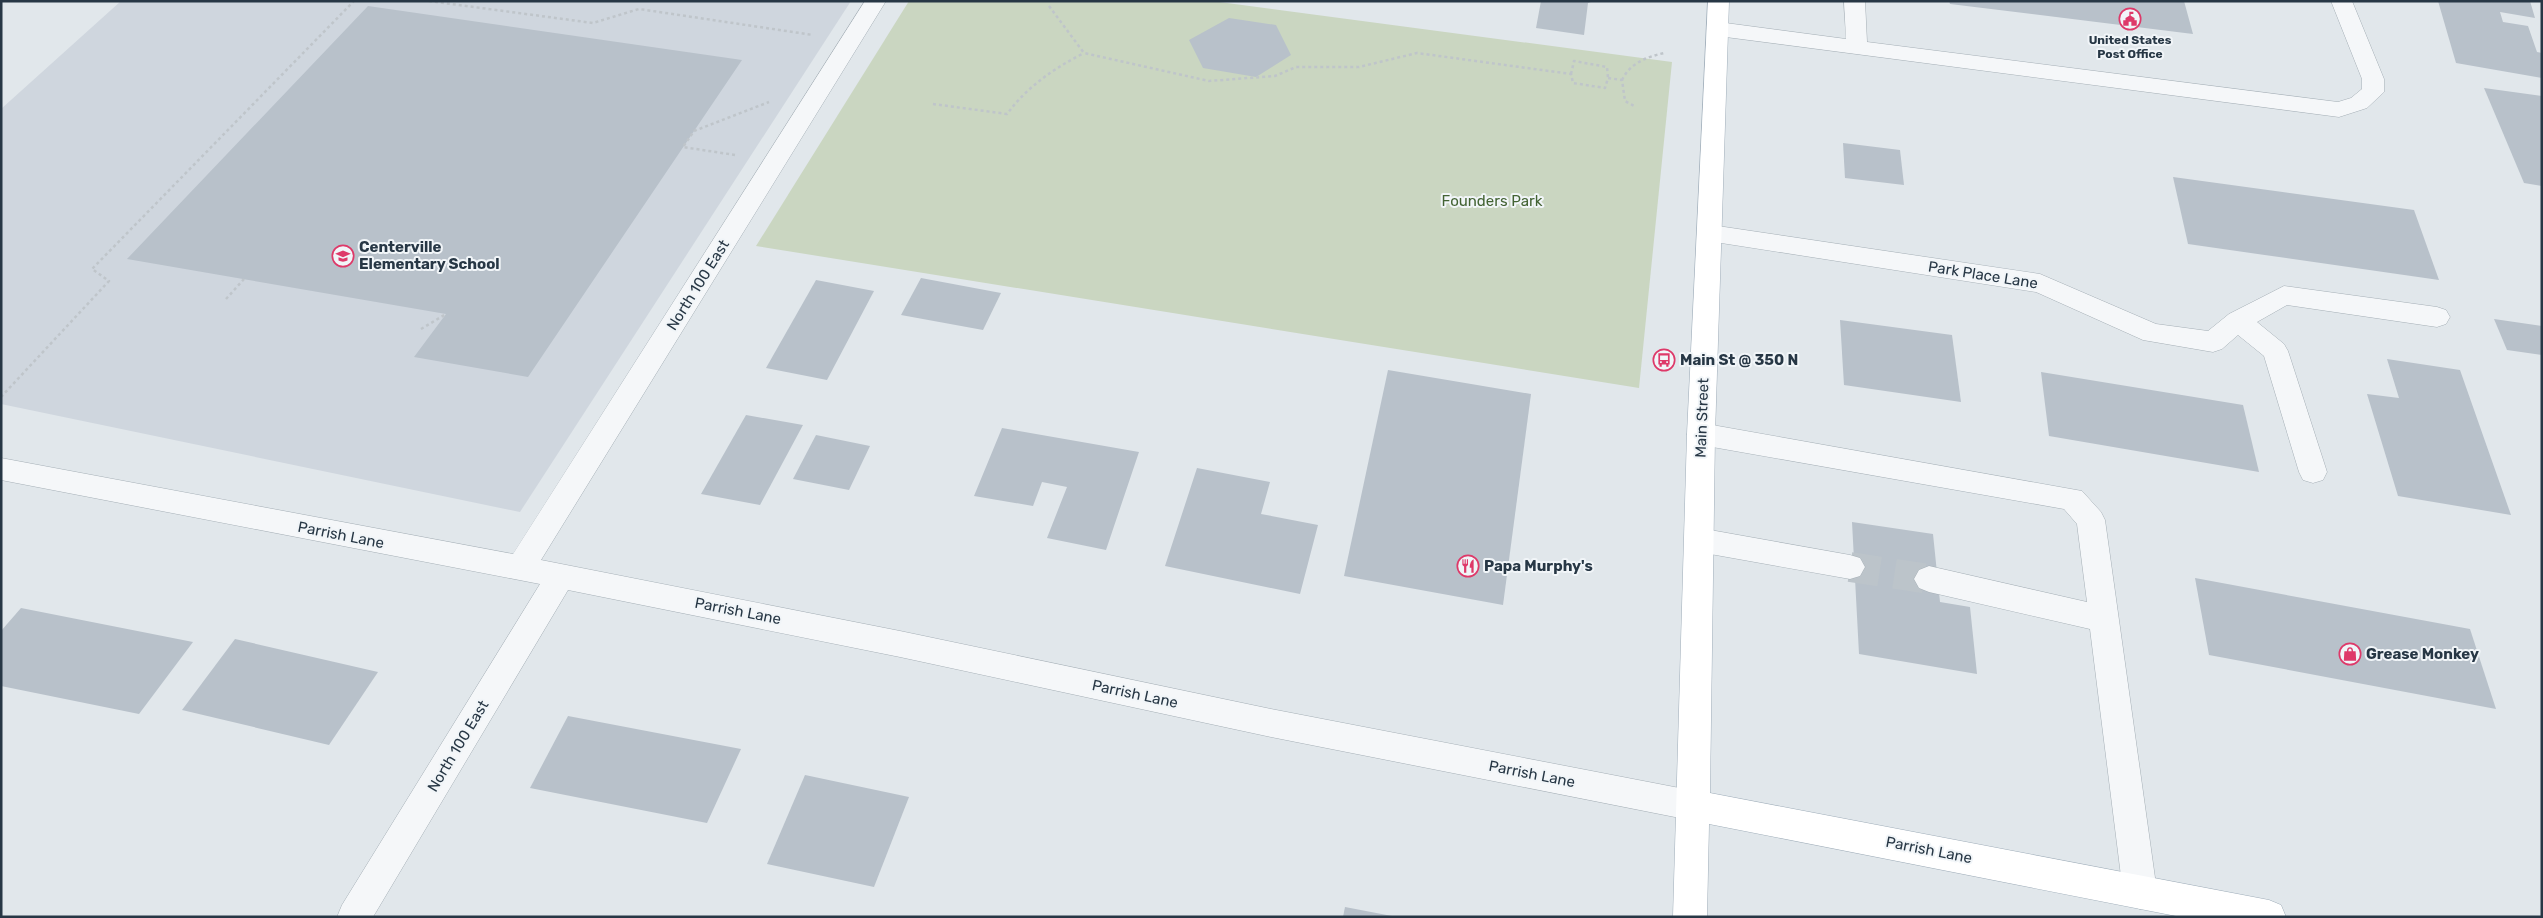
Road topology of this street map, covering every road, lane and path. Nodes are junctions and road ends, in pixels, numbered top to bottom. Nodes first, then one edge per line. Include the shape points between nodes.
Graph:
1 (354, 1) edge
2 (429, 1) edge
3 (876, 1) edge
4 (1719, 1) edge
5 (1854, 1) edge
6 (2342, 1) edge
7 (1049, 6) dead end
8 (1718, 29) junction
9 (817, 36) dead end
10 (1857, 48) junction
11 (1084, 53) junction
12 (1664, 53) dead end
13 (1571, 74) junction
14 (1608, 78) junction
15 (1622, 80) junction
16 (774, 100) dead end
17 (933, 104) dead end
18 (1636, 107) dead end
19 (738, 155) dead end
20 (1711, 234) junction
21 (244, 279) dead end
22 (226, 299) dead end
23 (446, 314) dead end
24 (2437, 317) dead end
25 (2238, 321) junction
26 (421, 329) dead end
27 (1, 397) edge
28 (1701, 434) junction
29 (1, 469) edge
30 (2313, 472) dead end
31 (1699, 540) junction
32 (1850, 566) tunnel mouth
33 (520, 569) junction
34 (561, 576) junction
35 (1929, 580) tunnel mouth
36 (2104, 619) junction
37 (1695, 806) junction
38 (2140, 892) junction
39 (354, 917) edge
40 (1690, 917) edge
41 (2269, 917) edge

1 - 27 path via 92,269 110,281
2 - 9 path via 593,23 639,9
3 - 33 street, North 100 East
4 - 8 main road, Main Street
5 - 10 street
6 - 10 street via 2373,79 2372,92 2359,103 2339,110
7 - 11 path
8 - 10 street
8 - 20 main road, Main Street
11 - 13 path via 1209,81 1275,76 1296,67 1359,67 1417,53
11 - 17 path via 1052,69 1024,90 1007,114
12 - 15 path via 1650,56 1625,72
13 - 14 path via 1573,83 1605,88
13 - 14 path via 1574,61 1607,67
14 - 15 path
15 - 18 path via 1625,101
16 - 19 path via 694,131 683,147
20 - 25 street, Park Place Lane via 2040,283 2152,333 2213,342
20 - 28 main road, Main Street
21 - 22 path
23 - 26 path
24 - 25 street, Park Place Lane via 2284,295
25 - 30 street via 2275,351
28 - 31 main road, Main Street
28 - 36 street via 2072,499 2091,520
29 - 33 street, Parrish Lane
31 - 32 street
31 - 37 main road, Main Street
33 - 34 street, Parrish Lane
34 - 37 street, Parrish Lane via 1271,723
34 - 39 street, North 100 East
35 - 36 street
36 - 38 street
37 - 38 main road, Parrish Lane
37 - 40 main road, Main Street
38 - 41 main road, Parrish Lane

